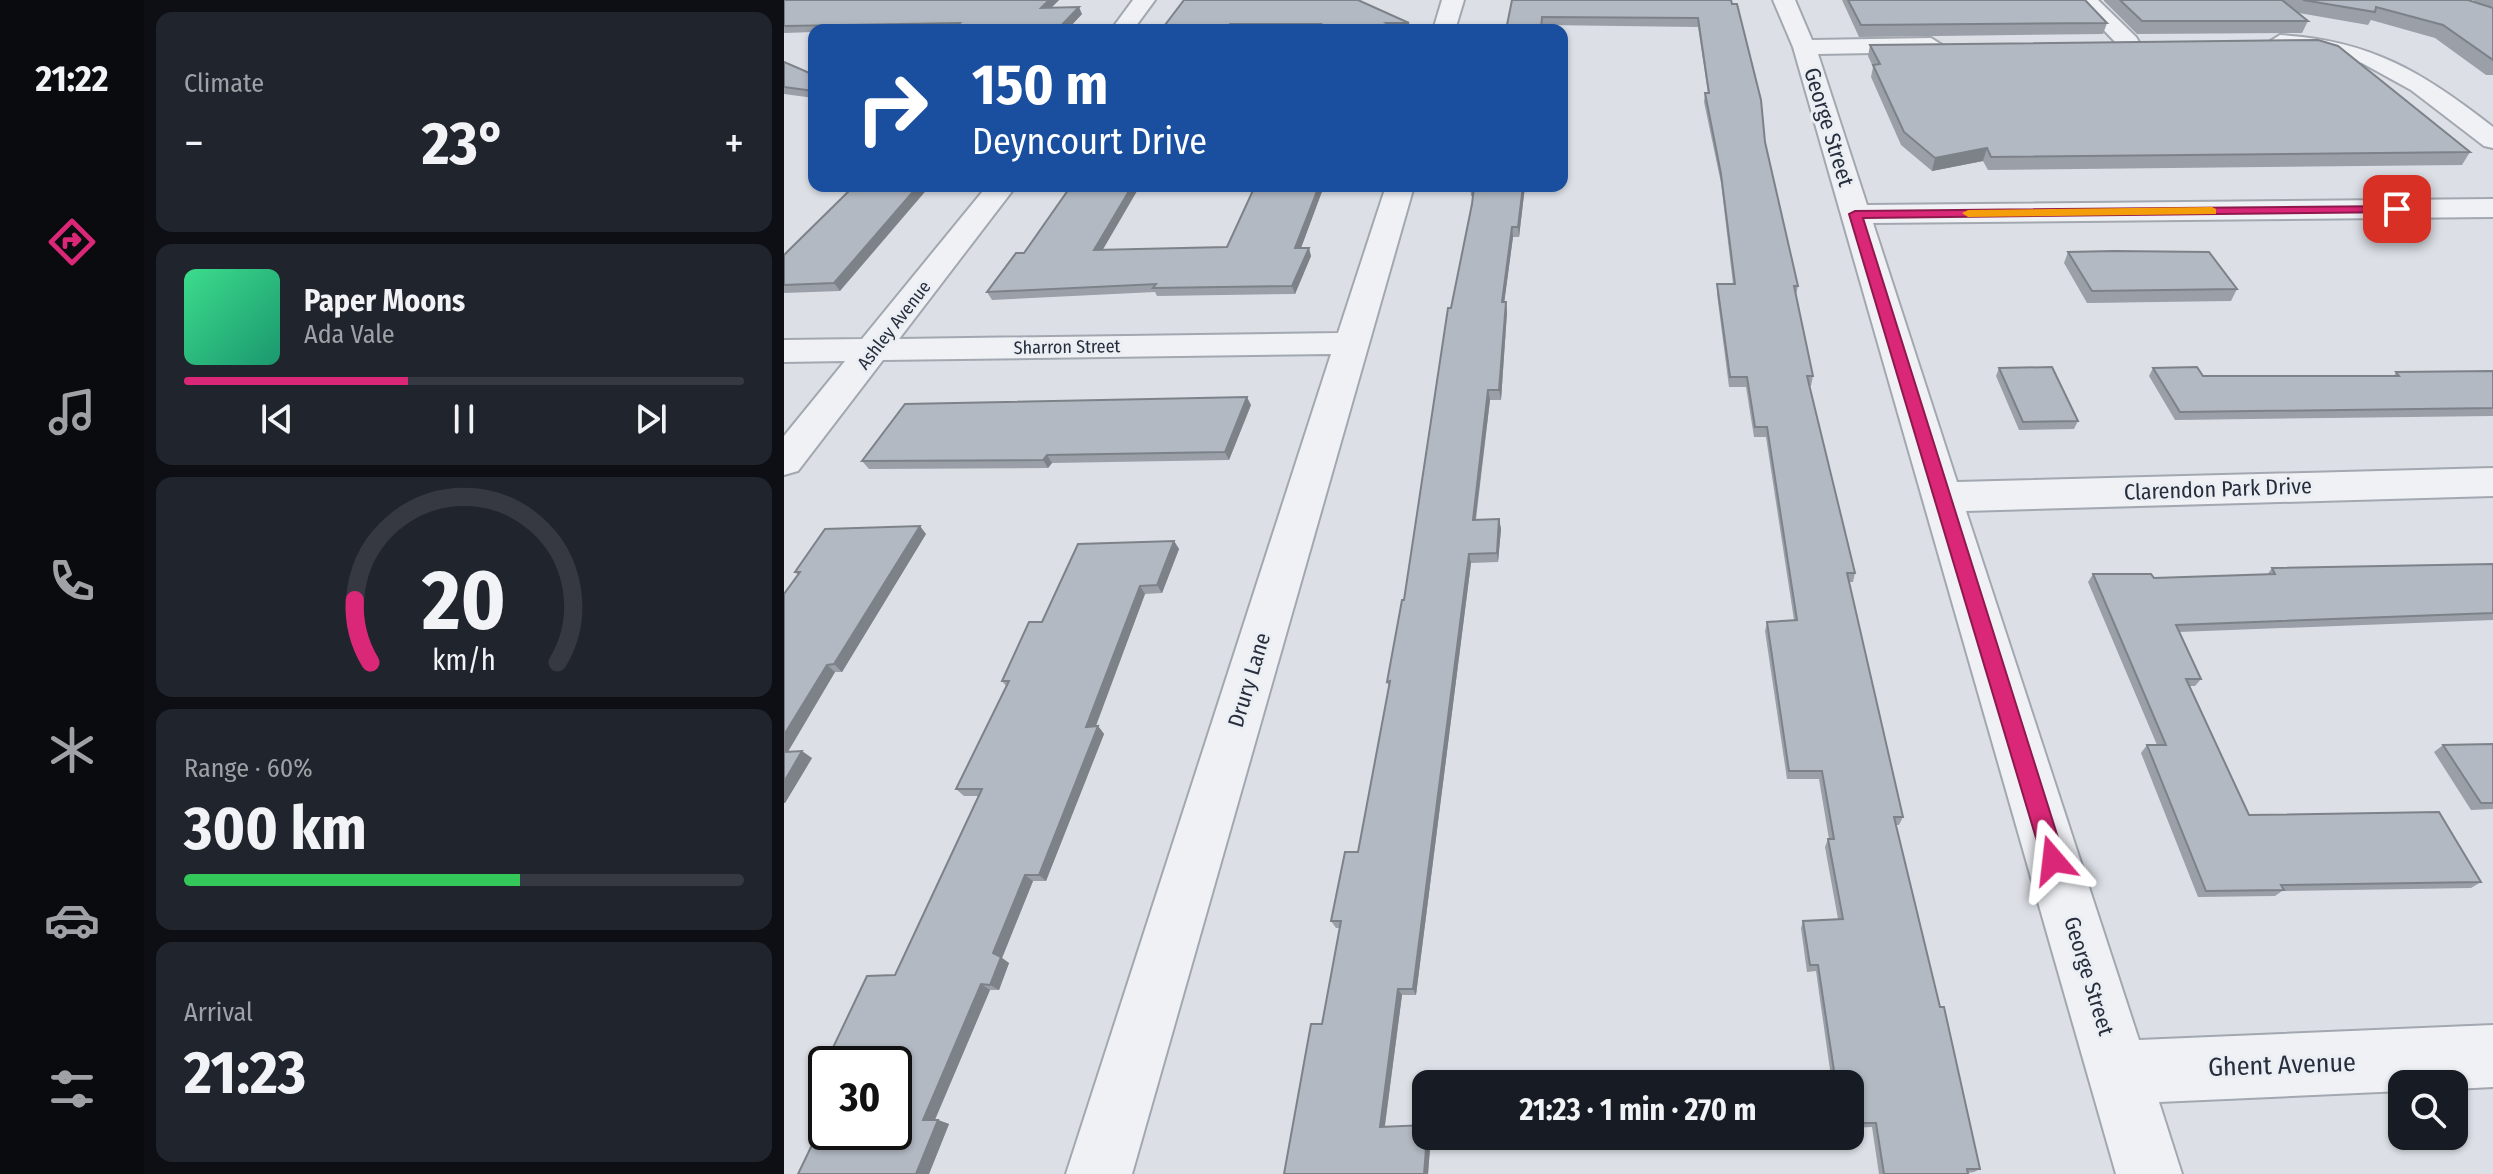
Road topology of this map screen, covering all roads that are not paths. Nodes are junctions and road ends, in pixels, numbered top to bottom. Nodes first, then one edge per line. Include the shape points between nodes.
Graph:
1 (1144, 0) edge
2 (1453, 0) edge
3 (1784, 0) edge
4 (2086, 0) edge
5 (1126, 24) edge
6 (1446, 24) edge
7 (2128, 42) junction
8 (2159, 42) edge
9 (2251, 42) edge
10 (2097, 43) edge
11 (1959, 45) edge
12 (1804, 47) junction
13 (2493, 140) edge
14 (997, 192) edge
15 (1398, 192) edge
16 (2493, 208) edge
17 (1855, 214) junction
18 (1351, 343) junction
19 (876, 350) junction
20 (784, 351) edge
21 (784, 462) edge
22 (2493, 482) edge
23 (1943, 497) junction
24 (2493, 1056) edge
25 (2118, 1072) junction
26 (1099, 1174) edge
27 (2149, 1174) edge

1 - 5 street
2 - 6 street
3 - 12 street, George Street
4 - 7 street
7 - 8 street
7 - 10 street
9 - 13 street via 2312,42 2384,61 2417,79
11 - 12 street
12 - 17 street, George Street
14 - 19 street, Ashley Avenue
15 - 18 street, Drury Lane
16 - 17 street
17 - 23 street, George Street
18 - 19 street, Sharron Street
18 - 26 street, Drury Lane
19 - 20 street, Sharron Street
19 - 21 street, Ashley Avenue
22 - 23 street, Clarendon Park Drive
23 - 25 street, George Street
24 - 25 street, Ghent Avenue
25 - 27 street, George Street

